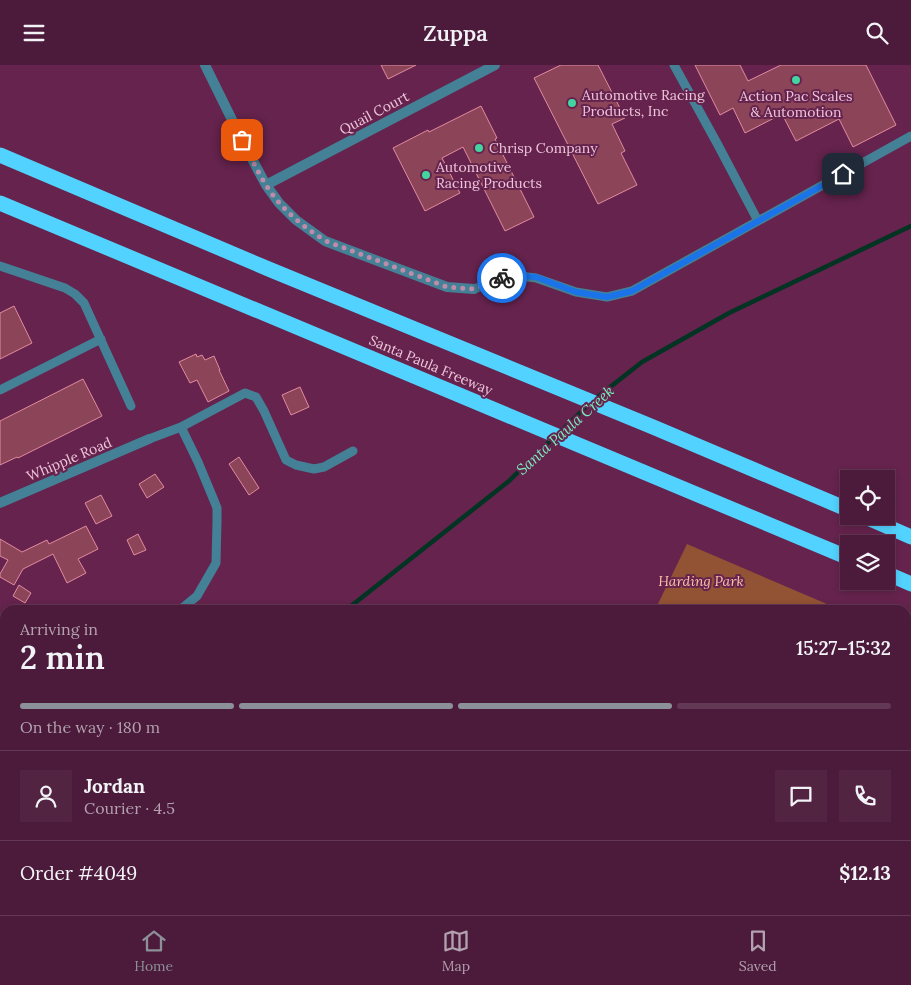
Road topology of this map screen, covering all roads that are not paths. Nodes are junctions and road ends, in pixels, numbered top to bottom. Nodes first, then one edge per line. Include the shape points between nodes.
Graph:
1 (205, 65) edge
2 (495, 65) edge
3 (674, 65) edge
4 (911, 136) edge
5 (0, 155) edge
6 (266, 185) junction
7 (0, 203) edge
8 (758, 221) junction
9 (0, 266) edge
10 (474, 289) joint
11 (101, 339) junction
12 (0, 390) edge
13 (132, 406) dead end
14 (180, 427) junction
15 (149, 439) joint
16 (353, 451) dead end
17 (0, 503) edge
18 (840, 506) edge
19 (884, 525) edge
20 (911, 537) edge
21 (840, 554) edge
22 (895, 577) edge
23 (911, 584) edge
24 (186, 605) edge

1 - 6 street
2 - 6 street, Quail Court
3 - 8 lane
4 - 8 lane
5 - 18 highway, Santa Paula Freeway
6 - 10 street via 296,220 326,241 447,287
7 - 21 highway, Santa Paula Freeway
8 - 10 lane via 632,291 607,297 576,292 536,277 511,275
9 - 11 lane via 75,294 84,303
11 - 12 lane
11 - 13 lane
14 - 15 lane
14 - 16 lane via 245,393 256,397 286,460 306,468 319,468
14 - 24 lane via 213,498 217,521 216,563 197,596
15 - 17 street, Whipple Road
19 - 20 highway
22 - 23 highway

